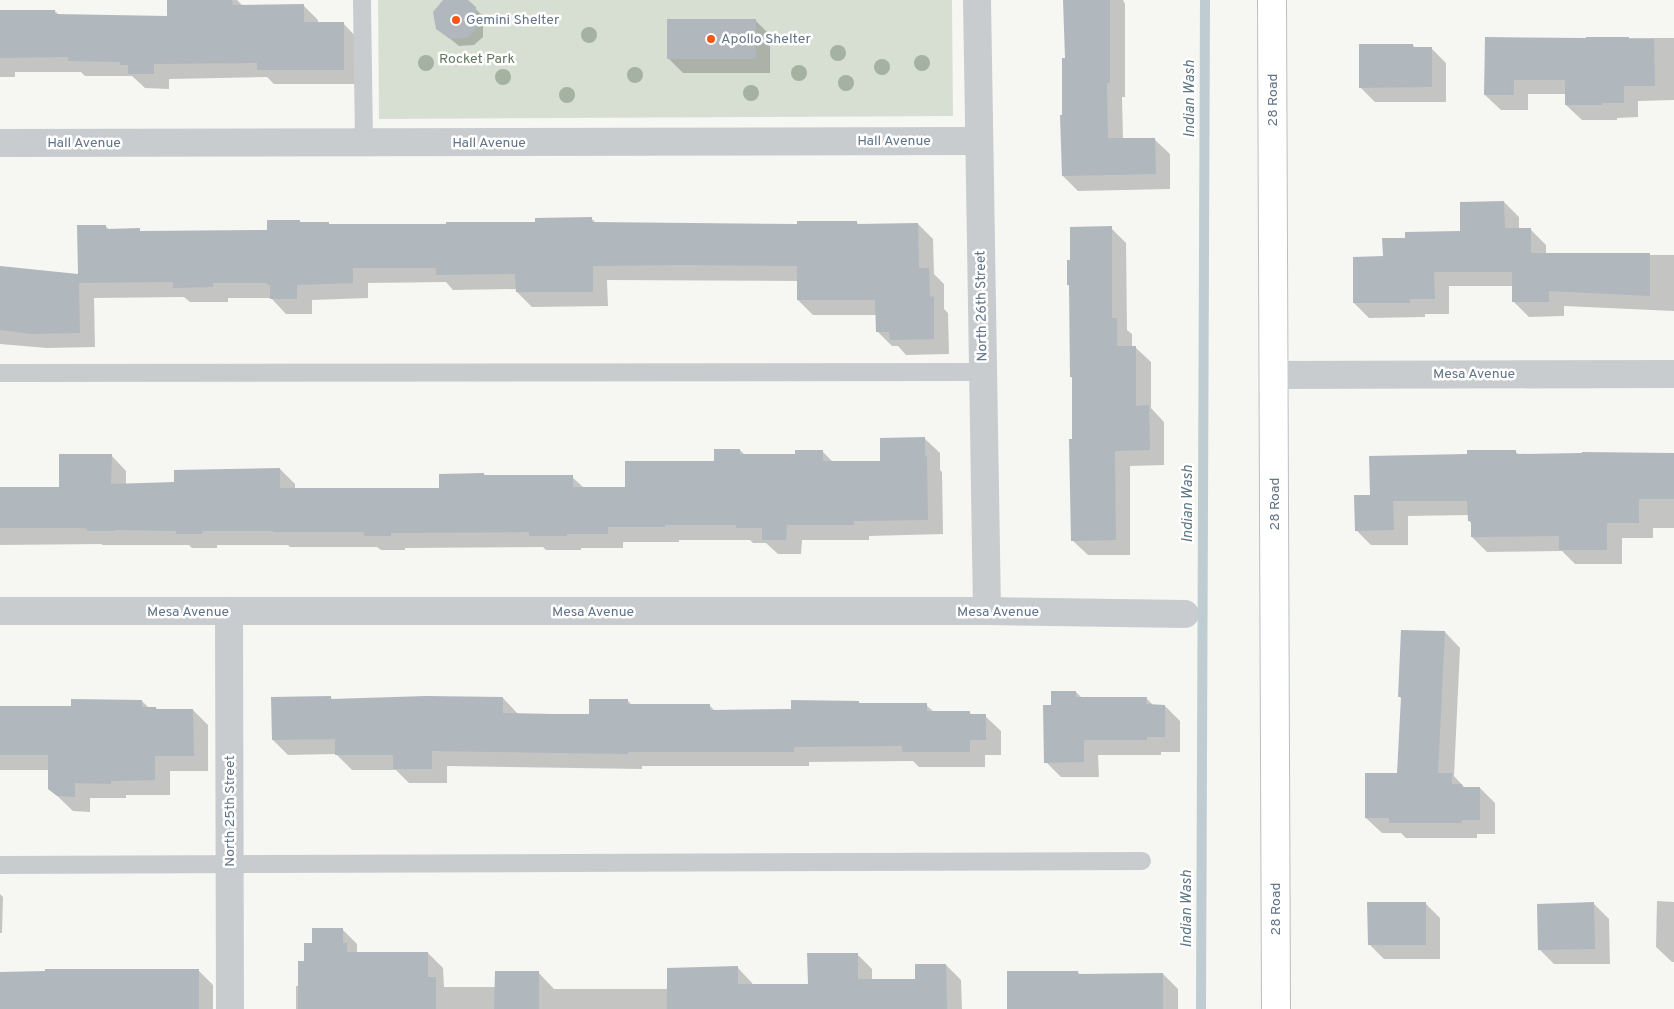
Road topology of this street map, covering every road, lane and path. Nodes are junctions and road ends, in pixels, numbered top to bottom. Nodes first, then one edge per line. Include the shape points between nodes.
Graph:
1 (362, 0) edge
2 (977, 0) edge
3 (1272, 0) edge
4 (978, 141) junction
5 (364, 143) junction
6 (0, 144) edge
7 (983, 372) junction
8 (0, 373) edge
9 (1674, 374) edge
10 (1274, 375) junction
11 (0, 611) edge
12 (987, 611) junction
13 (229, 612) junction
14 (1185, 614) dead end
15 (1142, 861) dead end
16 (0, 865) edge
17 (230, 865) junction
18 (230, 1009) edge
19 (1276, 1009) edge

1 - 5 lane
2 - 4 street, North 26th Street
3 - 10 main road, 28 Road
4 - 5 street, Hall Avenue
4 - 7 street, North 26th Street
5 - 6 street, Hall Avenue
7 - 8 lane
7 - 12 street, North 26th Street
9 - 10 street, Mesa Avenue
10 - 19 main road, 28 Road
11 - 13 street, Mesa Avenue
12 - 13 street, Mesa Avenue
12 - 14 street, Mesa Avenue
13 - 17 street, North 25th Street
15 - 17 lane
16 - 17 lane
17 - 18 street, North 25th Street

